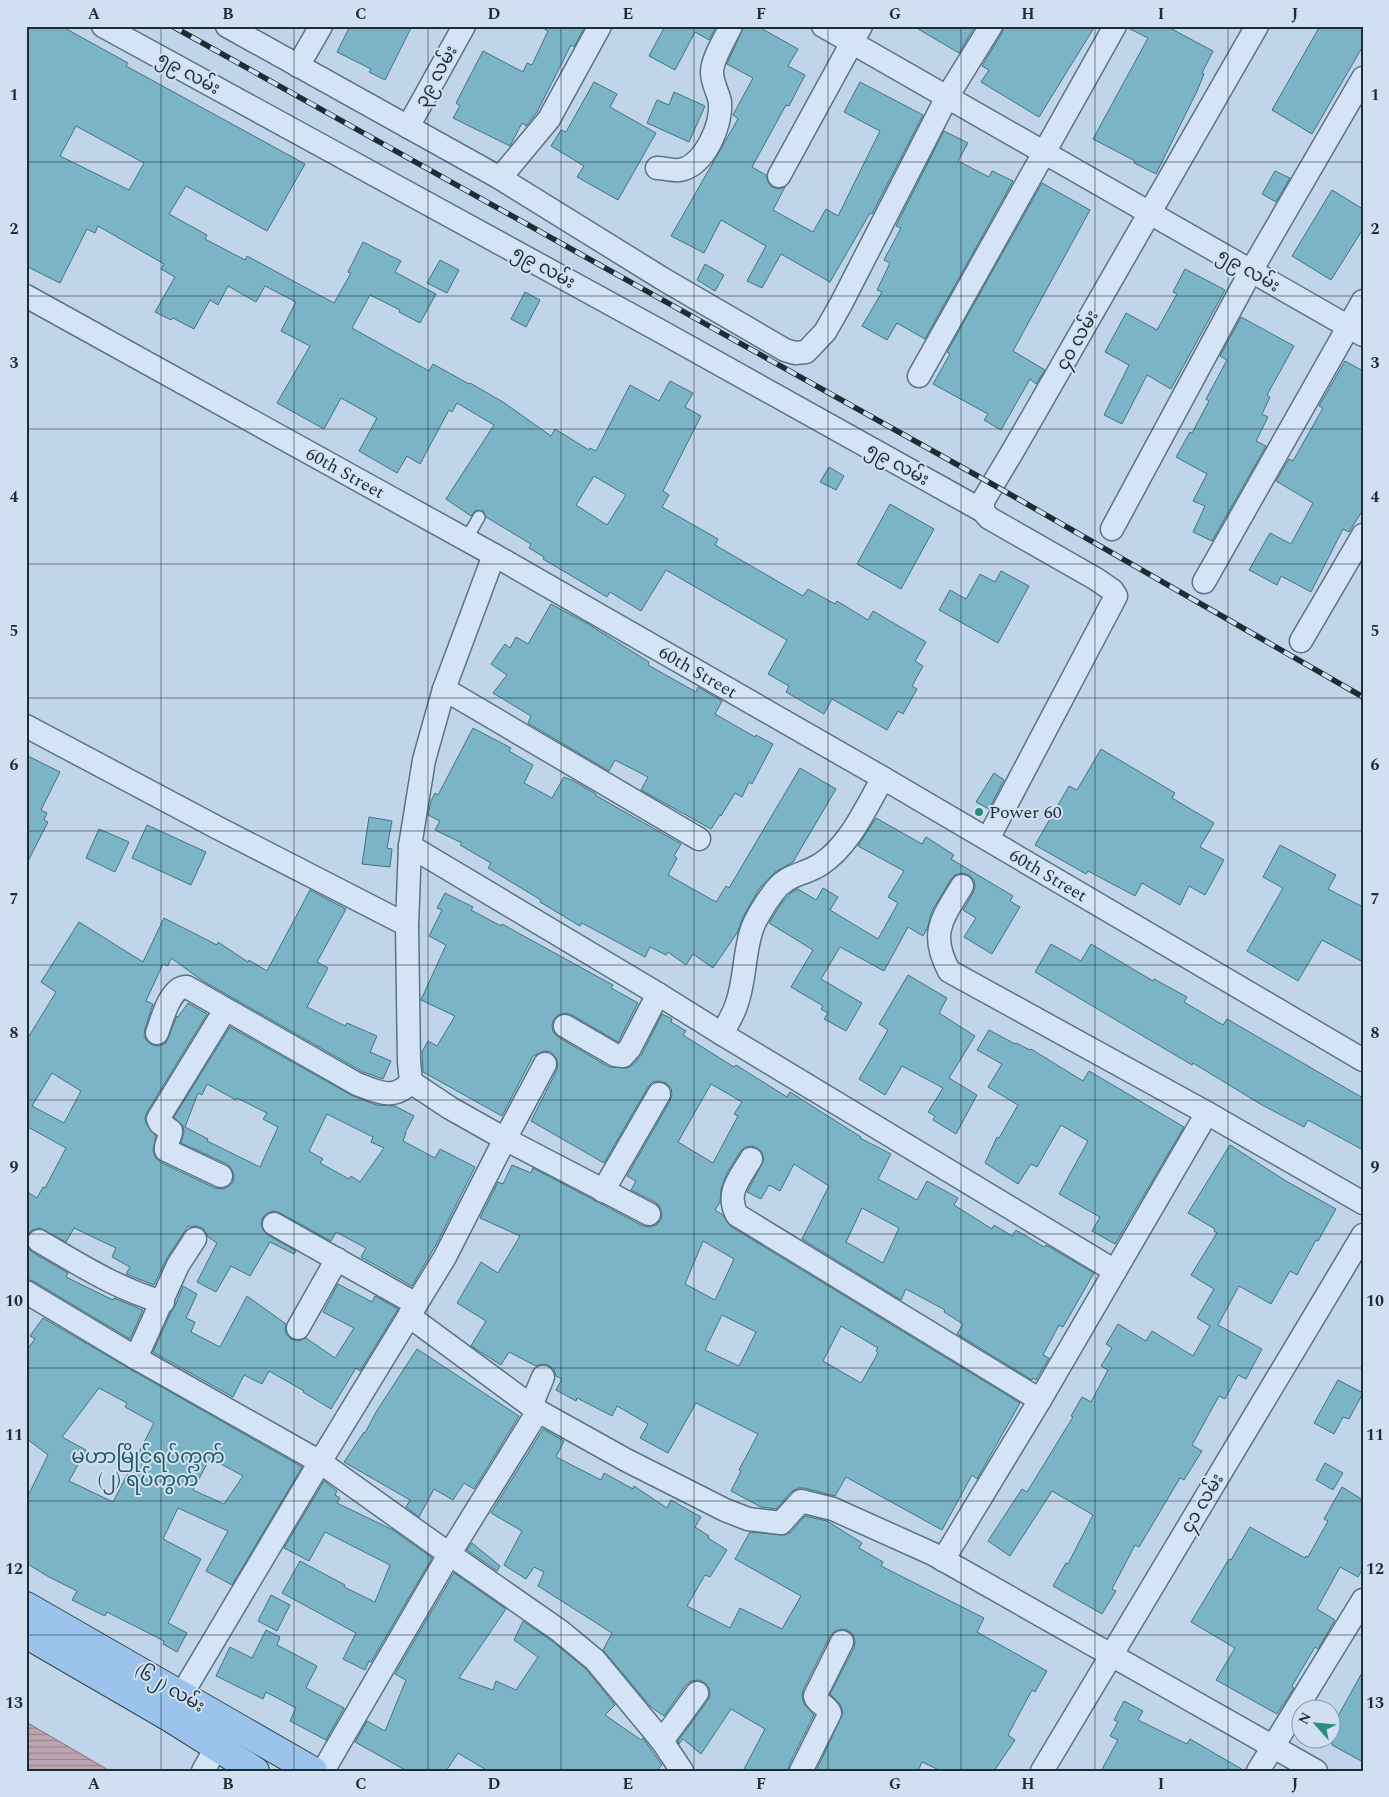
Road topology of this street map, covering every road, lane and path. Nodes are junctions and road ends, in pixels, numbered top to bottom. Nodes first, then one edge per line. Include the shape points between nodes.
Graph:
1 (103, 26) edge
2 (227, 26) edge
3 (321, 26) edge
4 (464, 26) edge
5 (600, 26) edge
6 (731, 26) edge
7 (823, 26) edge
8 (990, 26) edge
9 (1115, 26) edge
10 (1256, 26) edge
11 (856, 34) edge
12 (298, 66) junction
13 (1363, 78) edge
14 (947, 97) junction
15 (408, 127) junction
16 (1043, 153) junction
17 (657, 168) dead end
18 (779, 176) dead end
19 (500, 178) junction
20 (1149, 213) junction
21 (1251, 271) junction
22 (26, 296) edge
23 (1363, 301) edge
24 (1355, 331) edge
25 (919, 376) dead end
26 (983, 511) junction
27 (479, 517) dead end
28 (1112, 529) dead end
29 (1363, 535) edge
30 (466, 540) junction
31 (494, 555) junction
32 (1204, 582) dead end
33 (1301, 641) dead end
34 (444, 689) junction
35 (26, 726) edge
36 (883, 778) junction
37 (699, 839) dead end
38 (988, 839) junction
39 (410, 846) junction
40 (962, 886) dead end
41 (408, 925) junction
42 (658, 994) junction
43 (225, 1010) junction
44 (565, 1026) dead end
45 (157, 1033) dead end
46 (722, 1034) junction
47 (1363, 1060) edge
48 (545, 1064) dead end
49 (411, 1082) junction
50 (659, 1094) dead end
51 (1207, 1113) junction
52 (504, 1139) junction
53 (751, 1159) dead end
54 (221, 1176) dead end
55 (603, 1191) junction
56 (1363, 1203) edge
57 (649, 1214) dead end
58 (274, 1224) dead end
59 (1363, 1235) edge
60 (195, 1239) dead end
61 (39, 1241) dead end
62 (337, 1259) junction
63 (1115, 1271) junction
64 (26, 1292) edge
65 (163, 1302) junction
66 (412, 1310) junction
67 (298, 1328) dead end
68 (136, 1358) junction
69 (544, 1377) dead end
70 (1040, 1400) junction
71 (535, 1408) junction
72 (320, 1462) junction
73 (450, 1553) junction
74 (943, 1560) junction
75 (1363, 1600) edge
76 (26, 1606) edge
77 (26, 1634) edge
78 (842, 1642) dead end
79 (1111, 1656) junction
80 (697, 1693) dead end
81 (175, 1706) junction
82 (230, 1722) junction
83 (662, 1741) junction
84 (1273, 1746) junction
85 (217, 1748) junction
86 (203, 1771) edge
87 (255, 1771) edge
88 (313, 1771) edge
89 (323, 1771) edge
90 (682, 1771) edge
91 (801, 1771) edge
92 (1042, 1771) edge
93 (1258, 1771) edge
94 (1316, 1771) edge

1 - 26 street, ၅၉ လမ်း
2 - 12 street
3 - 12 street
4 - 15 street, ၃၉ လမ်း
5 - 19 street via 549,119
6 - 17 street via 713,64 720,101 716,132 695,162 680,170
7 - 11 street, ၅၉ လမ်း
8 - 14 street
9 - 16 street
10 - 20 street, ၄၀ လမ်း
11 - 14 street, ၅၉ လမ်း
11 - 18 street
12 - 15 street
13 - 21 street
14 - 16 street, ၅၉ လမ်း
14 - 19 street via 841,304 825,332 806,352 786,350 663,279
15 - 19 street
16 - 20 street, ၅၉ လမ်း
16 - 25 street
20 - 21 street, ၅၉ လမ်း
20 - 26 street, ၄၀ လမ်း via 982,501
21 - 24 street, ၅၉ လမ်း
21 - 28 street
22 - 30 street, 60th Street
23 - 24 street
24 - 32 street
26 - 38 street via 989,518 1107,586 1115,593 1116,600
27 - 30 lane
29 - 33 street
30 - 31 street, 60th Street
31 - 34 street
31 - 36 street, 60th Street
34 - 37 street
34 - 39 street via 424,760
35 - 41 street
36 - 38 street, 60th Street
36 - 46 street via 838,850 821,864 787,878 774,892 751,930 744,980 737,1005
38 - 47 street, 60th Street
39 - 41 street
39 - 42 street
40 - 51 street via 939,928 940,949 949,971
41 - 49 street
42 - 44 street via 623,1056 615,1055
42 - 46 street
43 - 45 street via 182,987 174,992
43 - 49 street via 372,1090 397,1093
43 - 54 street via 158,1119 171,1131 166,1150
46 - 63 street
48 - 52 street
49 - 52 street
50 - 55 street
51 - 56 street
51 - 63 street
52 - 55 street
52 - 66 street via 444,1257
53 - 70 street via 732,1192 737,1215
55 - 57 street
58 - 62 street
59 - 79 street, ၄၁ လမ်း
60 - 65 street via 178,1265
61 - 65 street via 128,1291
62 - 66 street
62 - 67 street
63 - 70 street
64 - 68 street
65 - 68 street
66 - 71 street
66 - 72 street
68 - 72 street
69 - 71 street
70 - 74 street
71 - 73 street
71 - 74 street via 626,1460 748,1519 781,1523 801,1501 833,1508
72 - 73 street
72 - 81 street
73 - 83 street via 560,1631 595,1660
73 - 89 street
74 - 79 street
75 - 84 street
76 - 81 main road, (၆၂) လမ်း
77 - 81 main road, (၆၂) လမ်း
78 - 91 street via 815,1696 830,1713
79 - 84 street
79 - 92 street, ၄၁ လမ်း
80 - 83 street
81 - 82 main road, (၆၂) လမ်း
81 - 85 main road, (၆၂) လမ်း
82 - 85 street
82 - 88 main road, (၆၂) လမ်း
83 - 90 street
84 - 93 street
84 - 94 street
85 - 86 street
85 - 87 main road, (၆၂) လမ်း

